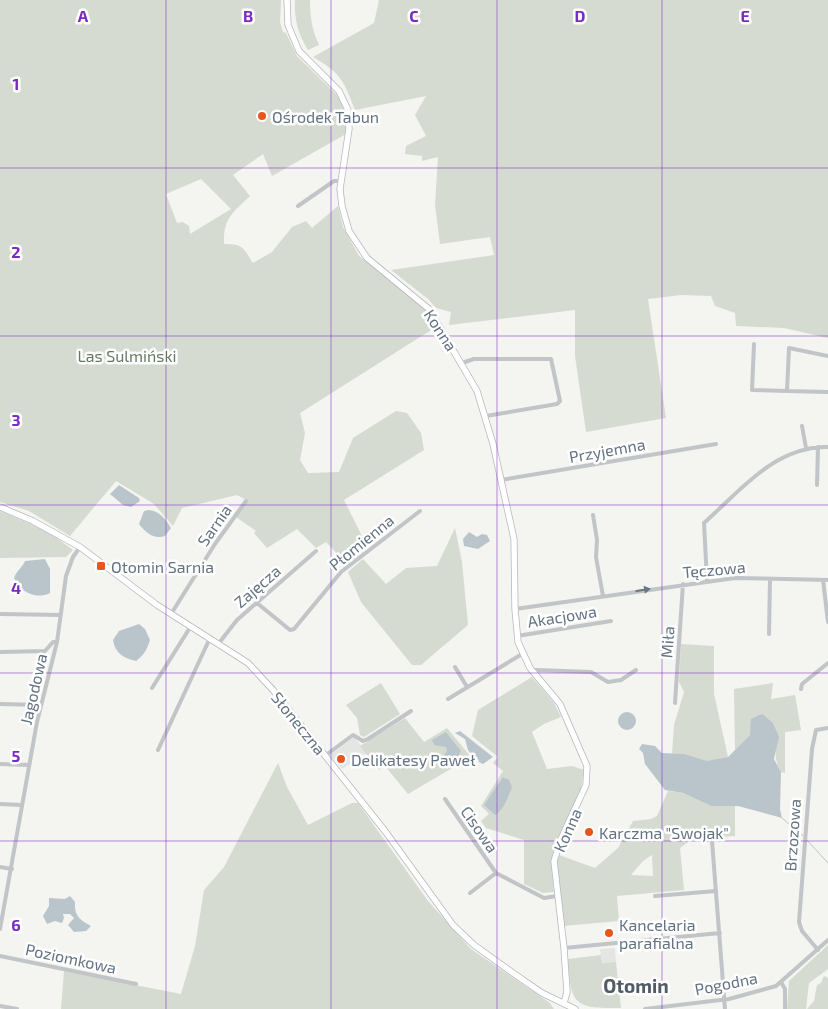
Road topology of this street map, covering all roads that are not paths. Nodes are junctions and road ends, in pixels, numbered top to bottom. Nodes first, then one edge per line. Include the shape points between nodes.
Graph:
1 (287, 0) edge
2 (341, 181) junction
3 (298, 206) dead end
4 (754, 344) dead end
5 (828, 356) edge
6 (462, 363) junction
7 (788, 391) junction
8 (828, 392) edge
9 (486, 416) junction
10 (802, 426) dead end
11 (716, 444) dead end
12 (818, 447) junction
13 (828, 447) edge
14 (806, 448) junction
15 (502, 480) junction
16 (817, 485) dead end
17 (246, 501) dead end
18 (0, 507) edge
19 (420, 511) dead end
20 (593, 515) dead end
21 (80, 547) junction
22 (316, 551) dead end
23 (770, 579) junction
24 (823, 580) junction
25 (828, 580) edge
26 (707, 581) junction
27 (683, 584) junction
28 (603, 596) junction
29 (257, 603) junction
30 (515, 609) junction
31 (0, 614) edge
32 (171, 614) junction
33 (61, 615) junction
34 (611, 621) dead end
35 (828, 622) edge
36 (191, 626) junction
37 (769, 634) dead end
38 (517, 636) junction
39 (210, 638) junction
40 (57, 642) junction
41 (219, 643) junction
42 (0, 652) edge
43 (522, 654) junction
44 (828, 664) edge
45 (455, 667) dead end
46 (636, 670) dead end
47 (534, 672) junction
48 (467, 687) junction
49 (152, 688) dead end
50 (801, 688) dead end
51 (448, 699) dead end
52 (675, 703) dead end
53 (0, 704) edge
54 (41, 705) junction
55 (411, 711) dead end
56 (828, 728) edge
57 (158, 750) dead end
58 (326, 755) junction
59 (0, 764) edge
60 (29, 765) junction
61 (445, 799) dead end
62 (0, 804) edge
63 (21, 805) junction
64 (712, 841) dead end
65 (0, 867) edge
66 (12, 869) junction
67 (496, 873) junction
68 (716, 891) junction
69 (470, 893) dead end
70 (557, 896) junction
71 (655, 896) dead end
72 (0, 929) edge
73 (720, 933) junction
74 (828, 940) edge
75 (564, 948) junction
76 (818, 950) junction
77 (0, 956) edge
78 (782, 982) junction
79 (136, 984) dead end
80 (724, 999) junction
81 (564, 1003) junction
82 (0, 1006) edge
83 (17, 1009) edge
84 (575, 1009) edge
85 (645, 1009) edge
86 (725, 1009) edge
87 (785, 1009) edge

1 - 2 street, Konna via 288,25 299,51 339,91 348,110 349,130
2 - 3 street via 334,181
2 - 6 street, Konna via 342,206 354,241 378,269 429,309
4 - 7 street via 752,390
5 - 7 street via 789,348
6 - 9 street, Konna via 478,391
6 - 9 street via 474,359 550,359 560,401 557,404
7 - 8 street
9 - 15 street, Konna
10 - 14 street
11 - 15 street, Przyjemna
12 - 13 street
12 - 14 street
12 - 16 street
14 - 26 street via 788,453 769,464 704,523
15 - 30 street, Konna via 514,539
17 - 32 street, Sarnia
18 - 21 street, Słoneczna
19 - 29 street, Płomienna via 341,572 294,629 290,630
20 - 28 street
21 - 32 street, Słoneczna
21 - 33 street, Jagodowa via 68,569
22 - 29 street, Zajęcza
23 - 24 street, Tęczowa
23 - 26 street, Tęczowa
23 - 37 street
24 - 25 street, Tęczowa
24 - 35 street
26 - 27 street, Tęczowa
28 -> 27 street, Tęczowa
27 - 52 street, Miła
28 - 30 street, Tęczowa
29 - 41 street, Zajęcza via 237,620
30 - 38 street, Konna
31 - 33 street
32 - 36 street, Słoneczna
33 - 40 street, Jagodowa
34 - 38 street, Akacjowa
36 - 39 street, Słoneczna
36 - 49 street
38 - 43 street, Konna
39 - 41 street, Słoneczna
39 - 57 street
40 - 42 street via 45,651
40 - 54 street, Jagodowa
41 - 58 street, Słoneczna via 258,672
43 - 47 street, Konna
43 - 48 street
44 - 50 street
45 - 48 street
46 - 47 street via 621,680 608,682 591,672
47 - 70 street, Konna via 562,708 588,770 582,797 556,854
48 - 51 street
53 - 54 street
54 - 60 street, Jagodowa
55 - 58 street via 368,739 352,735
56 - 76 street, Brzozowa via 816,730 812,749 799,922 802,931
58 - 81 street, Słoneczna via 453,925 478,948 542,993
59 - 60 street
60 - 63 street, Jagodowa
61 - 67 street, Cisowa
62 - 63 street
63 - 66 street, Jagodowa
64 - 68 street
65 - 66 street
66 - 72 street, Jagodowa
67 - 69 street, Cisowa
67 - 70 street, Cisowa via 544,898
68 - 71 street
68 - 73 street
70 - 75 street, Konna
73 - 75 street
73 - 80 street
74 - 76 street
75 - 81 street, Konna
76 - 78 street
77 - 79 street, Poziomkowa
78 - 80 street, Pogodna
78 - 87 street
80 - 85 street, Pogodna
80 - 86 street
81 - 84 street, Słoneczna
82 - 83 street

